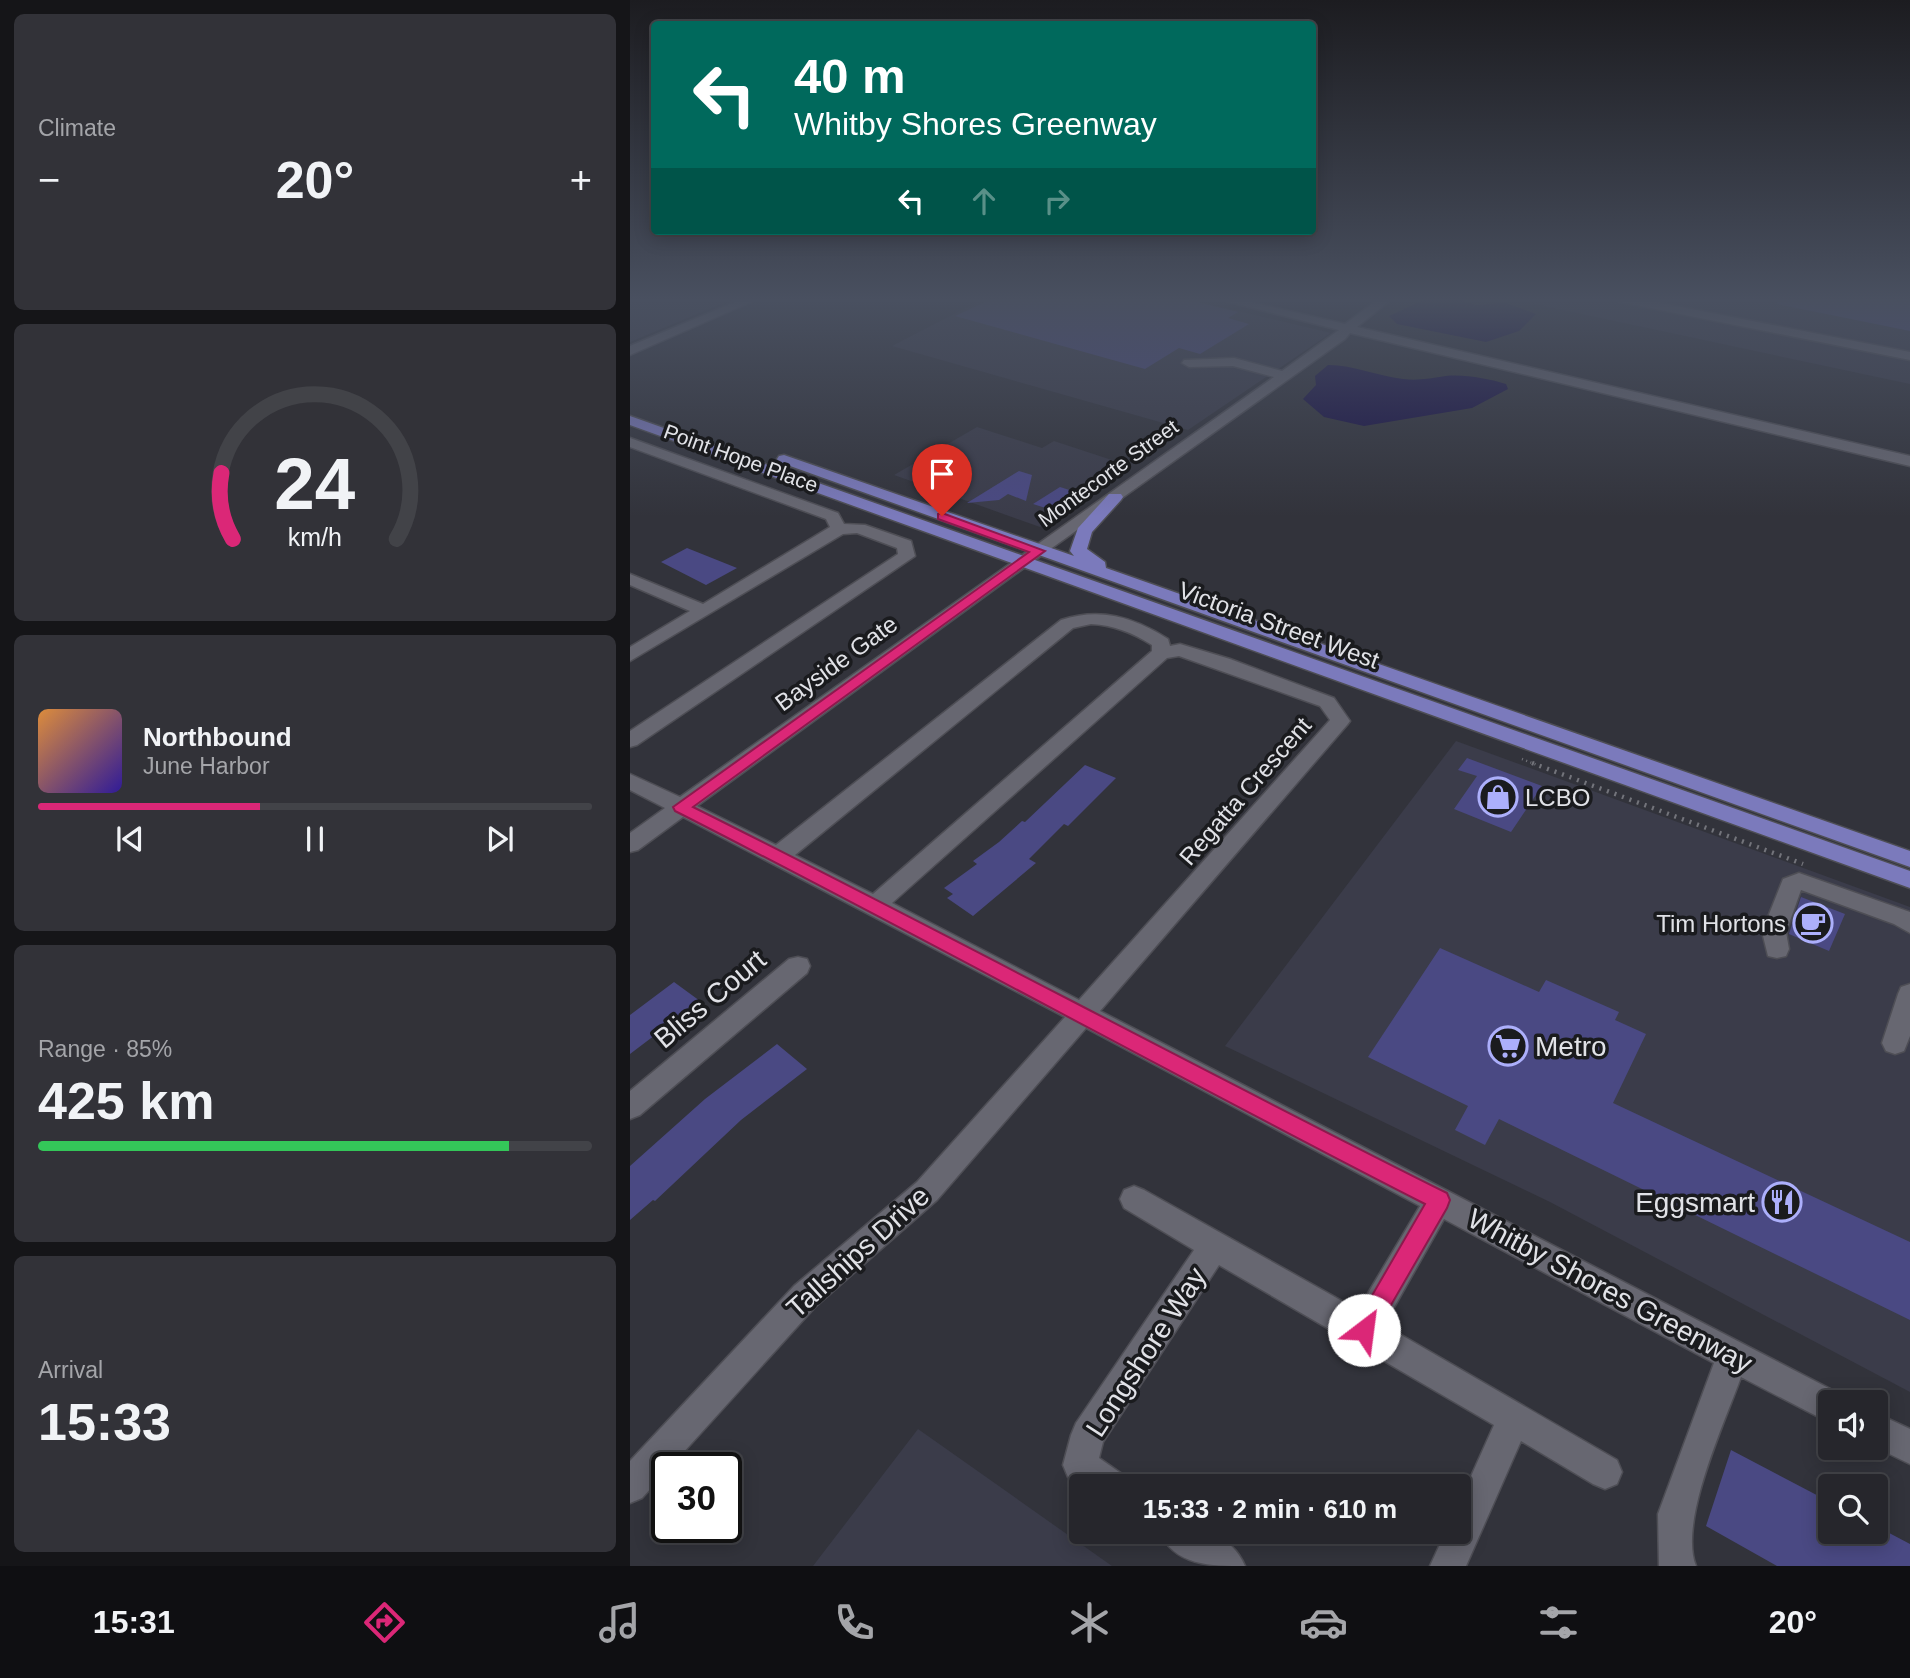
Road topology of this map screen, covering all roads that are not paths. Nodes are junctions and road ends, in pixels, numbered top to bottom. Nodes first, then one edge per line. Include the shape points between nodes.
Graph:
1 (1266, 371) edge
2 (1291, 371) edge
3 (1529, 371) edge
4 (1284, 376) junction
5 (630, 404) edge
6 (630, 420) edge
7 (630, 442) edge
8 (1910, 461) edge
9 (1115, 497) junction
10 (839, 528) junction
11 (1039, 551) junction
12 (1023, 562) junction
13 (630, 579) edge
14 (1158, 593) junction
15 (704, 610) junction
16 (1161, 653) junction
17 (630, 655) edge
18 (630, 740) edge
19 (630, 780) edge
20 (681, 807) junction
21 (630, 844) edge
22 (778, 856) junction
23 (1910, 859) edge
24 (1910, 880) edge
25 (875, 905) junction
26 (1910, 924) edge
27 (1777, 949) dead end
28 (798, 966) dead end
29 (1910, 994) edge
30 (1083, 1016) junction
31 (1895, 1043) dead end
32 (630, 1107) edge
33 (1134, 1199) dead end
34 (1439, 1200) junction
35 (1214, 1246) junction
36 (1364, 1330) junction
37 (1732, 1357) junction
38 (1818, 1401) edge
39 (1514, 1419) junction
40 (1888, 1436) edge
41 (1910, 1447) edge
42 (635, 1470) edge
43 (1605, 1472) dead end
44 (1093, 1474) edge
45 (1195, 1544) edge
46 (1675, 1564) edge
47 (1227, 1566) edge
48 (1448, 1566) edge

1 - 4 street
2 - 4 street, Montecorte Street
3 - 8 street
4 - 9 street, Montecorte Street
5 - 11 main road, Victoria Street West
6 - 12 main road, Victoria Street West
7 - 10 street, Point Hope Place via 832,516
9 - 11 street, Montecorte Street
9 - 14 main road via 1084,531 1078,551 1091,562
10 - 15 street
10 - 18 street via 859,528 905,545 907,556
11 - 12 street, Montecorte Street
11 - 14 main road, Victoria Street West
12 - 20 street, Bayside Gate
12 - 24 main road, Victoria Street West
13 - 15 street
14 - 23 main road, Victoria Street West
15 - 17 street
16 - 22 street via 1161,643 1154,638 1116,621 1097,617 1067,624
16 - 25 street
16 - 30 street, Regatta Crescent via 1180,650 1301,692 1326,702 1340,721
19 - 20 street, Whitby Shores Greenway
20 - 21 street
20 - 22 street, Whitby Shores Greenway
22 - 25 street, Whitby Shores Greenway
25 - 30 street, Whitby Shores Greenway
26 - 27 street via 1798,881 1791,885 1774,932
28 - 32 street, Bliss Court
29 - 31 street
30 - 34 street, Whitby Shores Greenway
30 - 42 street, Tallships Drive via 927,1191 805,1296
33 - 35 street, Longshore Way
34 - 36 street
34 - 37 street, Whitby Shores Greenway
35 - 36 street, Longshore Way
35 - 44 street, Longshore Way via 1088,1435 1080,1465
36 - 39 street, Longshore Way
37 - 38 street, Whitby Shores Greenway
37 - 46 street via 1675,1514
39 - 43 street, Longshore Way
39 - 48 street
40 - 41 street
45 - 47 street

